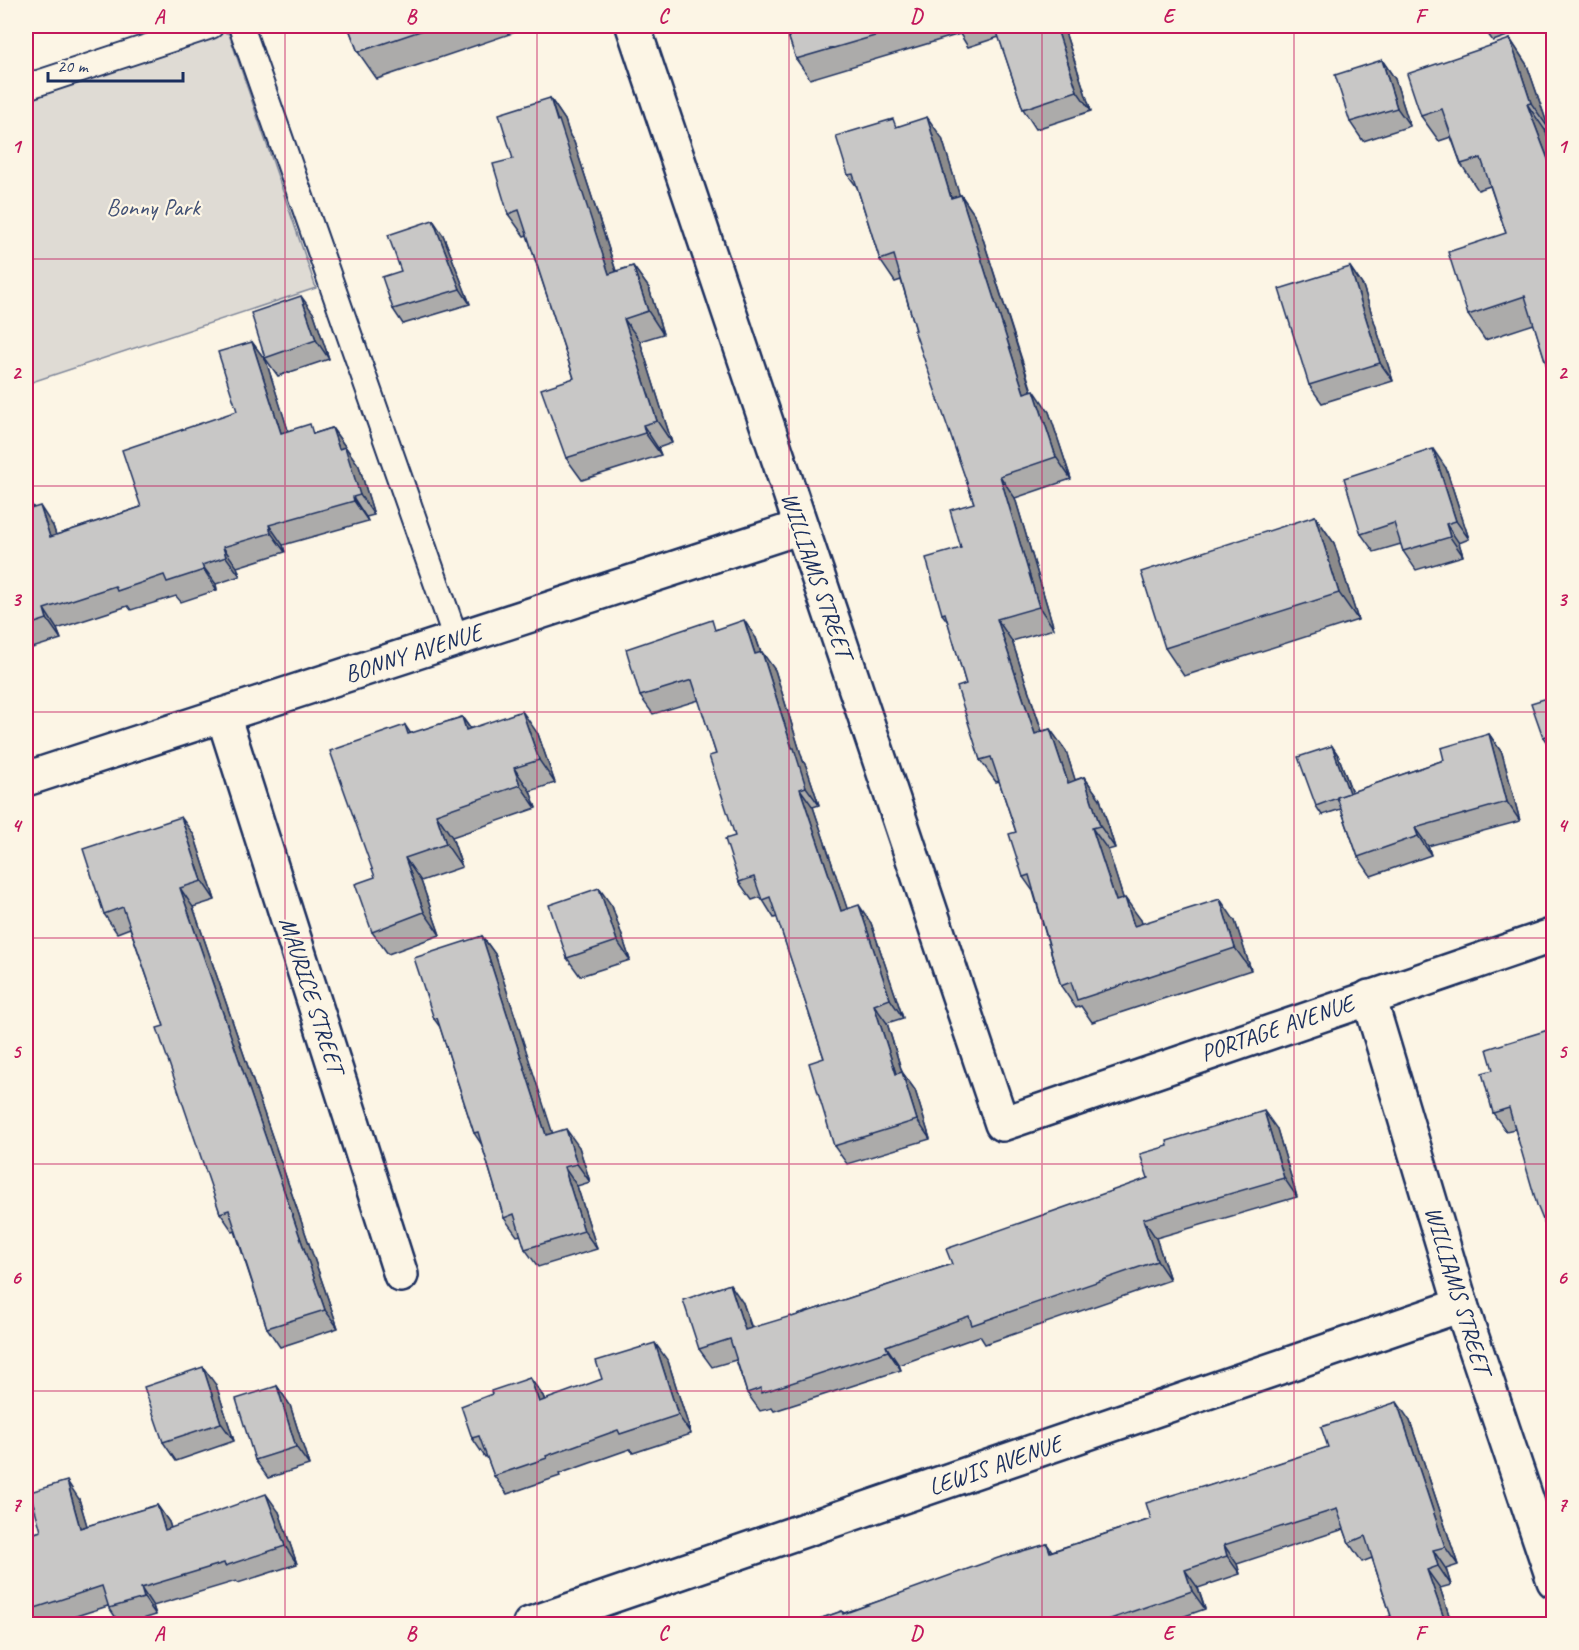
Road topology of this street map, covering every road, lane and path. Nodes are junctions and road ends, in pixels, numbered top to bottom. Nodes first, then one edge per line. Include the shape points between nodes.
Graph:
1 (211, 26) edge
2 (241, 26) edge
3 (633, 26) edge
4 (26, 87) edge
5 (801, 527) junction
6 (456, 639) junction
7 (223, 715) junction
8 (26, 779) edge
9 (1554, 935) edge
10 (1369, 997) junction
11 (1002, 1124) joint
12 (401, 1275) dead end
13 (1461, 1305) junction
14 (1554, 1581) edge
15 (530, 1624) edge

1 - 4 lane
2 - 6 lane
3 - 5 street, WILLIAMS STREET
5 - 6 street, BONNY AVENUE
5 - 11 street, WILLIAMS STREET
6 - 7 street, BONNY AVENUE
7 - 8 street, BONNY AVENUE
7 - 12 street, MAURICE STREET
9 - 10 street, PORTAGE AVENUE
10 - 11 street, PORTAGE AVENUE
10 - 13 street, WILLIAMS STREET
13 - 14 street, WILLIAMS STREET
13 - 15 street, LEWIS AVENUE

